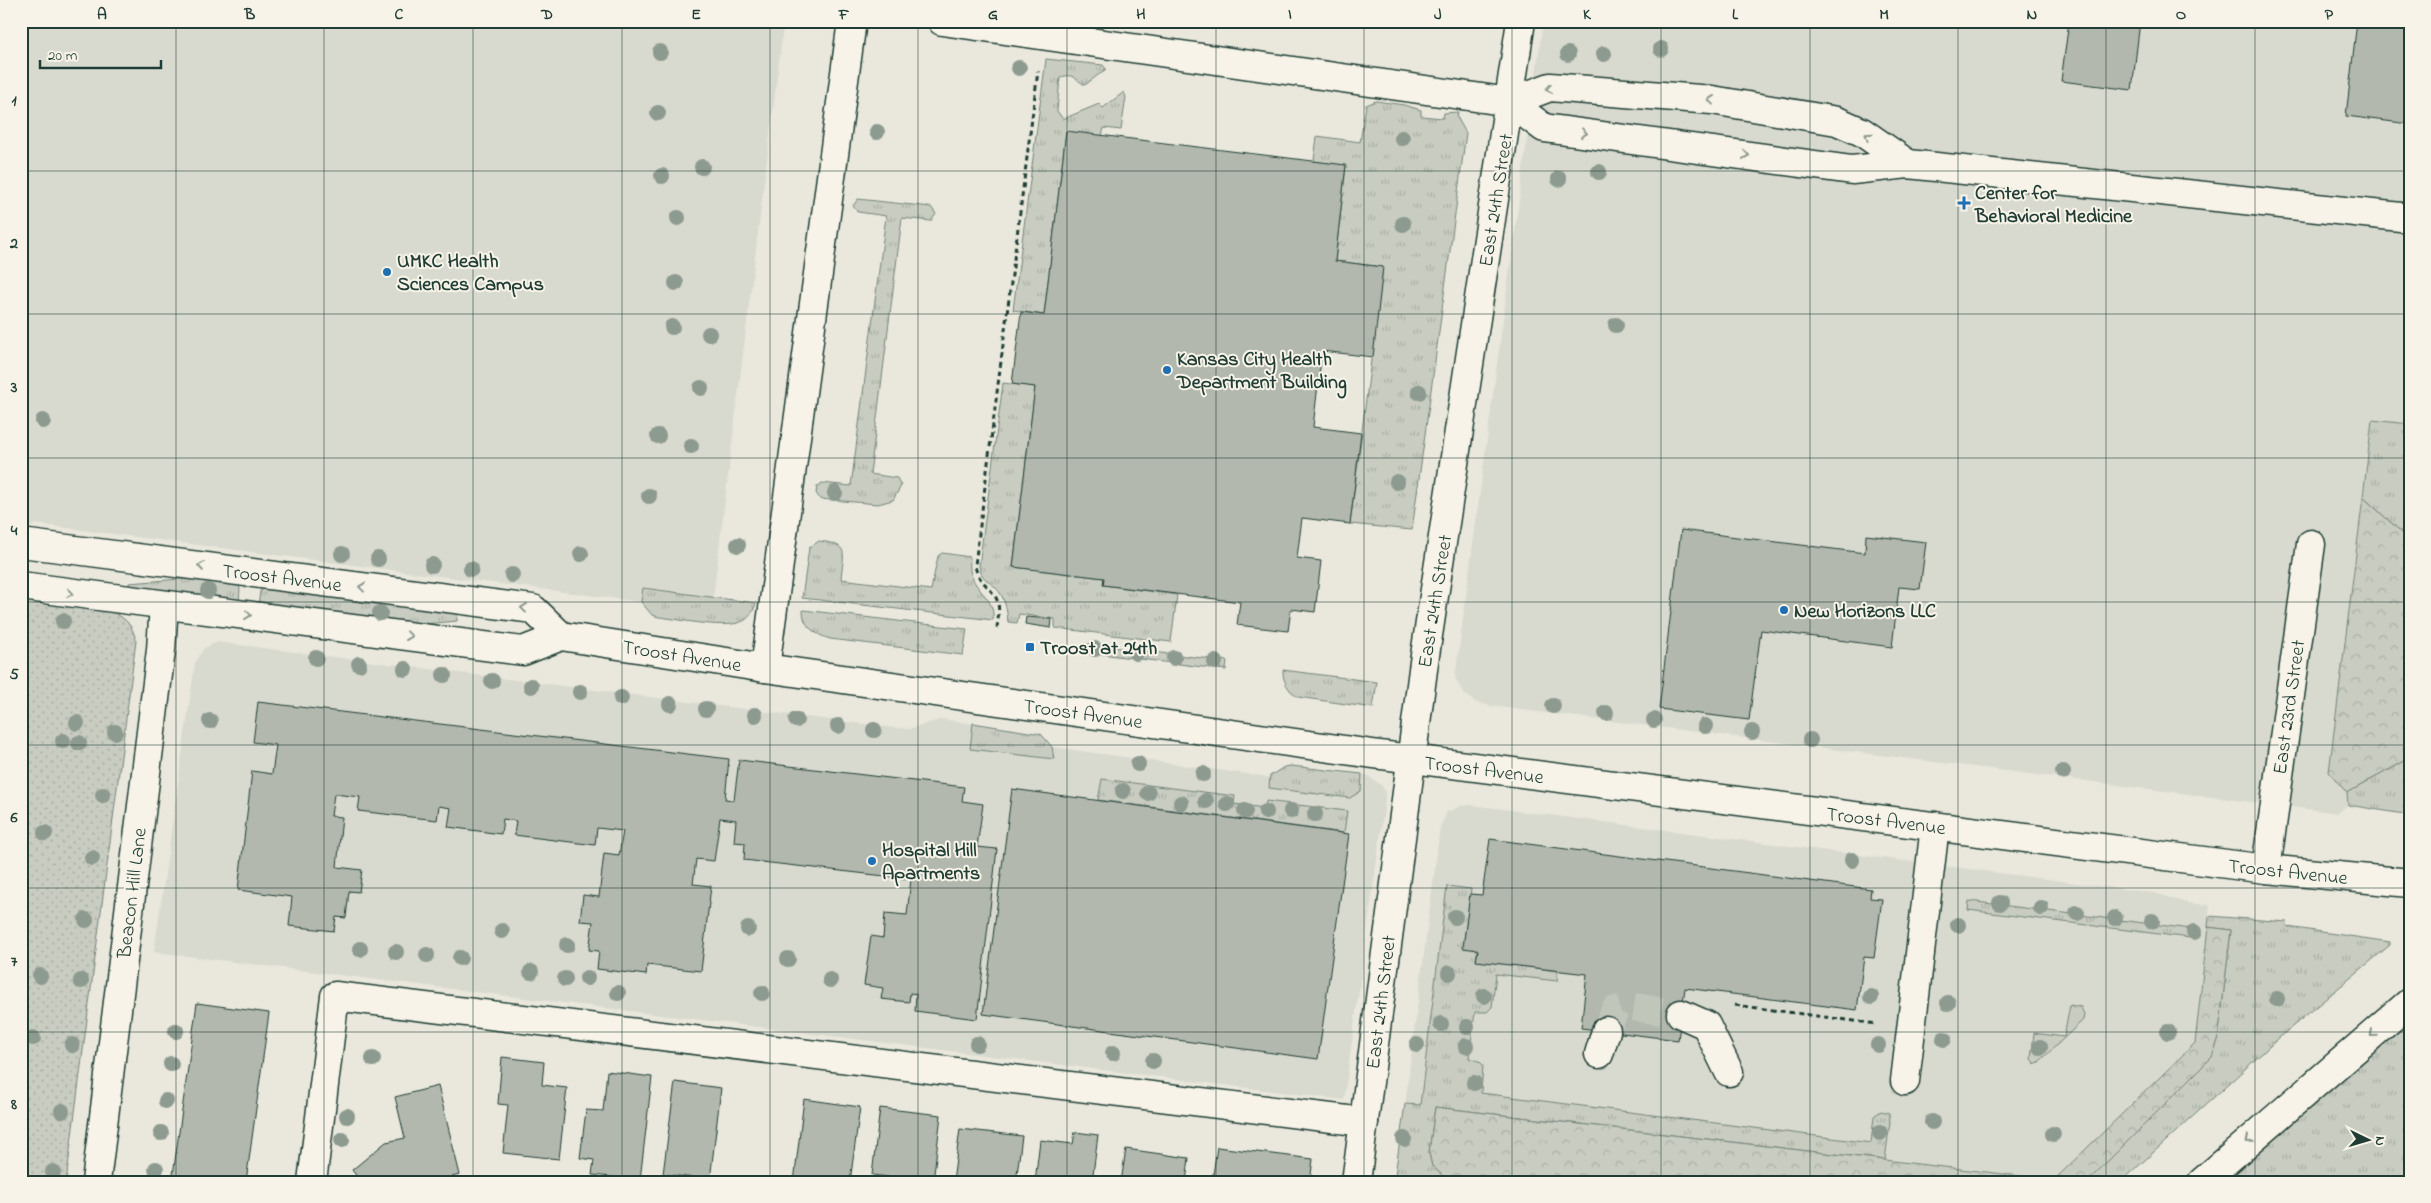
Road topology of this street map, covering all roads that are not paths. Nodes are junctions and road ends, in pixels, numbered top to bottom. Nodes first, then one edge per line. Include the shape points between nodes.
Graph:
1 (852, 21) edge
2 (942, 21) edge
3 (1521, 21) edge
4 (1510, 102) junction
5 (1908, 164) junction
6 (2410, 218) edge
7 (21, 543) edge
8 (2311, 544) dead end
9 (21, 586) edge
10 (164, 605) junction
11 (561, 636) junction
12 (765, 668) junction
13 (1411, 759) junction
14 (1934, 826) junction
15 (2266, 869) junction
16 (2410, 883) edge
17 (2410, 1002) edge
18 (1681, 1014) tunnel mouth
19 (1730, 1072) dead end
20 (1905, 1081) dead end
21 (1364, 1122) junction
22 (96, 1182) edge
23 (312, 1182) edge
24 (1356, 1182) edge
25 (2202, 1182) edge

1 - 12 main road
2 - 4 main road
3 - 4 main road, East 24th Street
4 -> 5 main road via 1544,128 1852,170
5 -> 4 main road via 1862,132 1837,121 1712,100 1550,87
4 - 13 main road, East 24th Street
5 - 6 main road
11 -> 7 main road, Troost Avenue via 533,609
8 - 15 main road, East 23rd Street
9 -> 10 main road
10 -> 11 main road via 523,651
10 - 22 main road, Beacon Hill Lane
11 - 12 main road, Troost Avenue
12 - 13 main road, Troost Avenue
13 - 14 main road, Troost Avenue
13 - 21 main road, East 24th Street
14 - 15 main road, Troost Avenue
14 - 20 main road
15 - 16 main road, Troost Avenue
17 -> 25 main road
18 - 19 main road via 1706,1025
21 - 23 main road via 336,996
21 - 24 main road, East 24th Street

